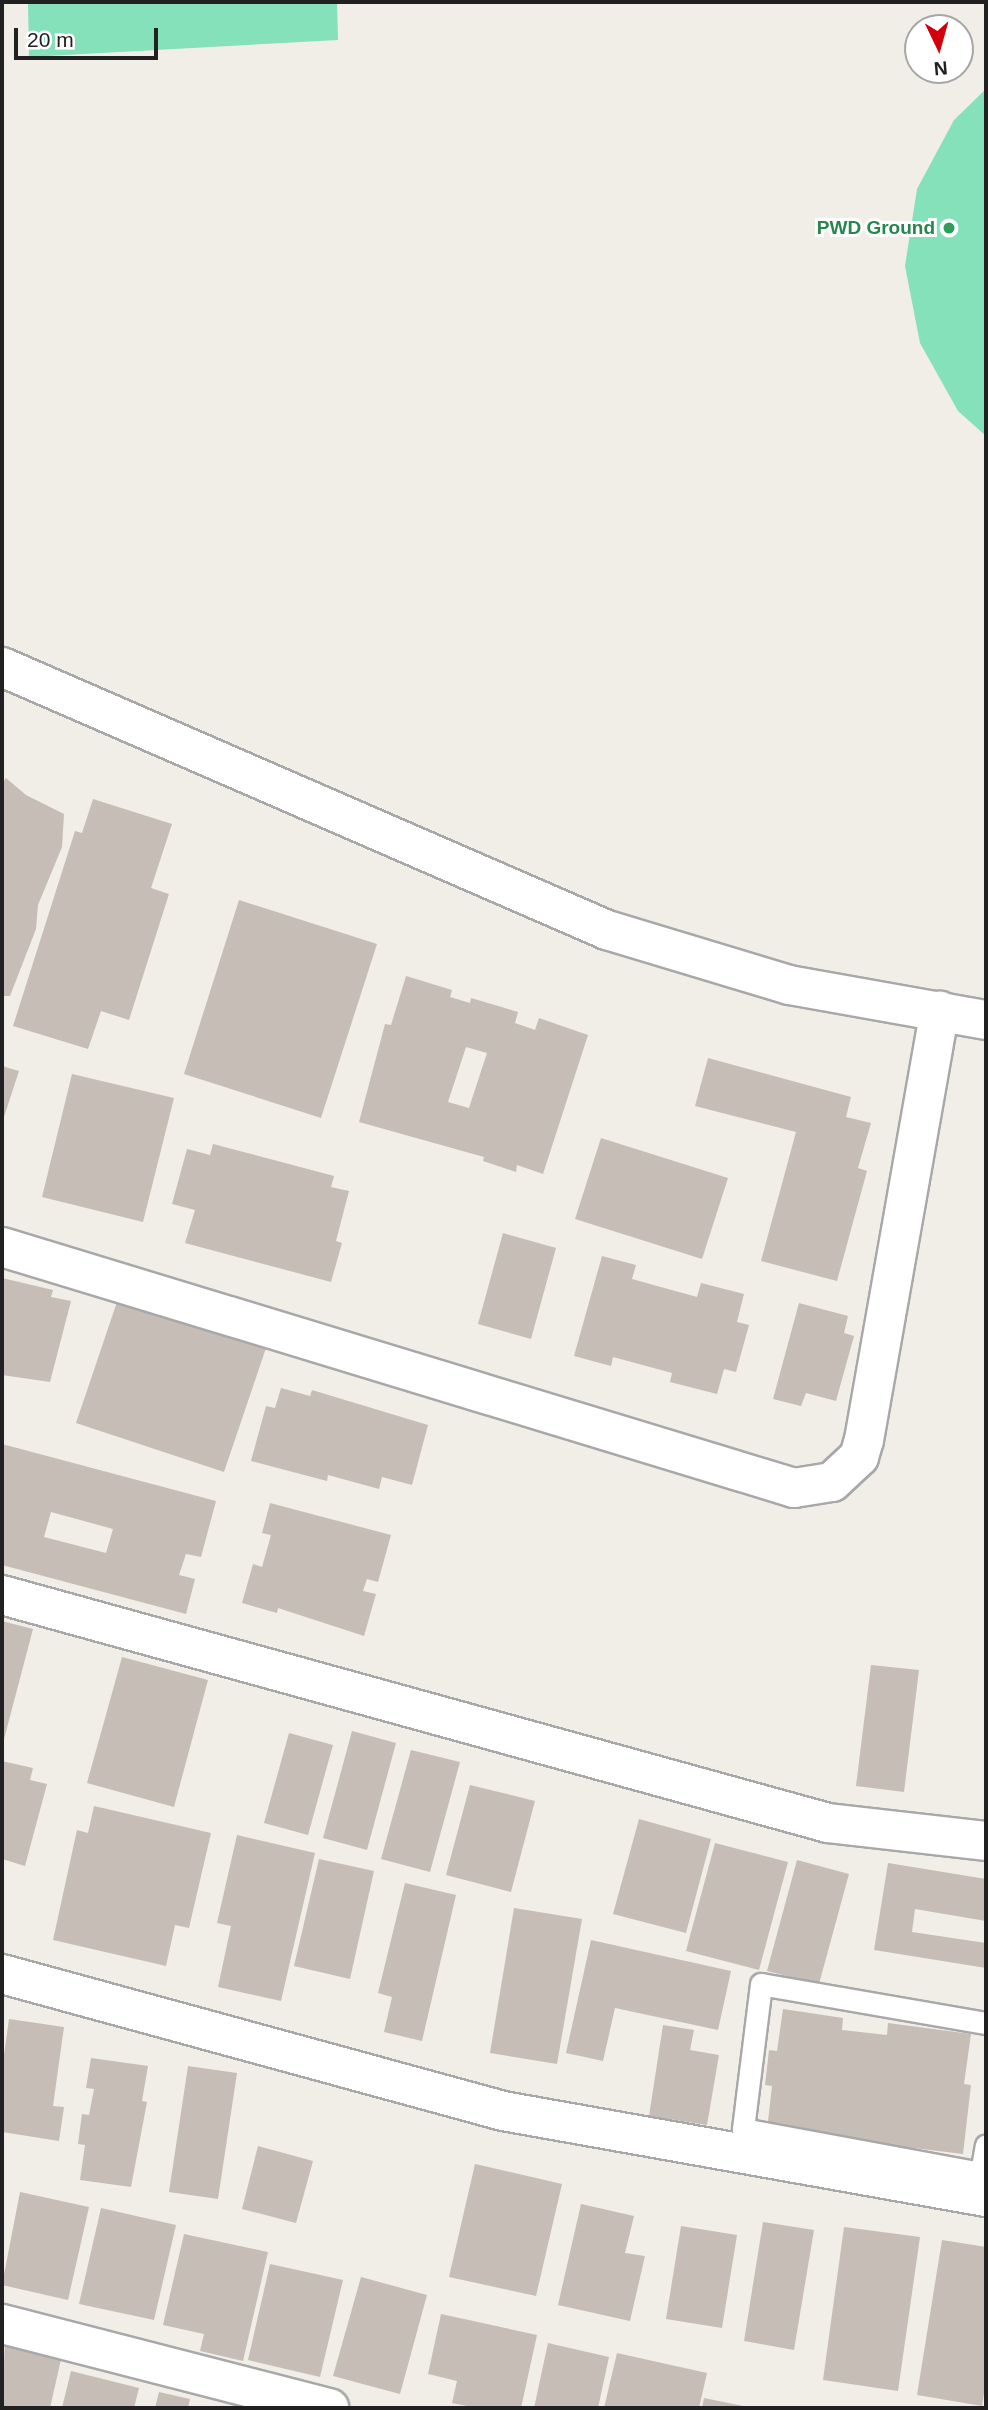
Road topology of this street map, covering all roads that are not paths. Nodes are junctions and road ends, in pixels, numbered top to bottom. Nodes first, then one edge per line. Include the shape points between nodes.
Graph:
1 (2, 667) edge
2 (940, 1011) junction
3 (986, 1020) edge
4 (2, 1247) edge
5 (2, 1595) edge
6 (986, 1841) edge
7 (2, 1974) edge
8 (986, 2023) edge
9 (986, 2146) edge
10 (864, 2163) junction
11 (986, 2197) edge
12 (2, 2324) edge
13 (329, 2408) edge

1 - 2 street via 607,930 789,985
2 - 3 street
2 - 4 street via 864,1440 859,1457 832,1482 794,1488
5 - 6 street via 828,1823
7 - 10 street via 503,2111
8 - 10 lane via 761,1984 743,2129
9 - 10 lane via 981,2173
10 - 11 street
12 - 13 street

